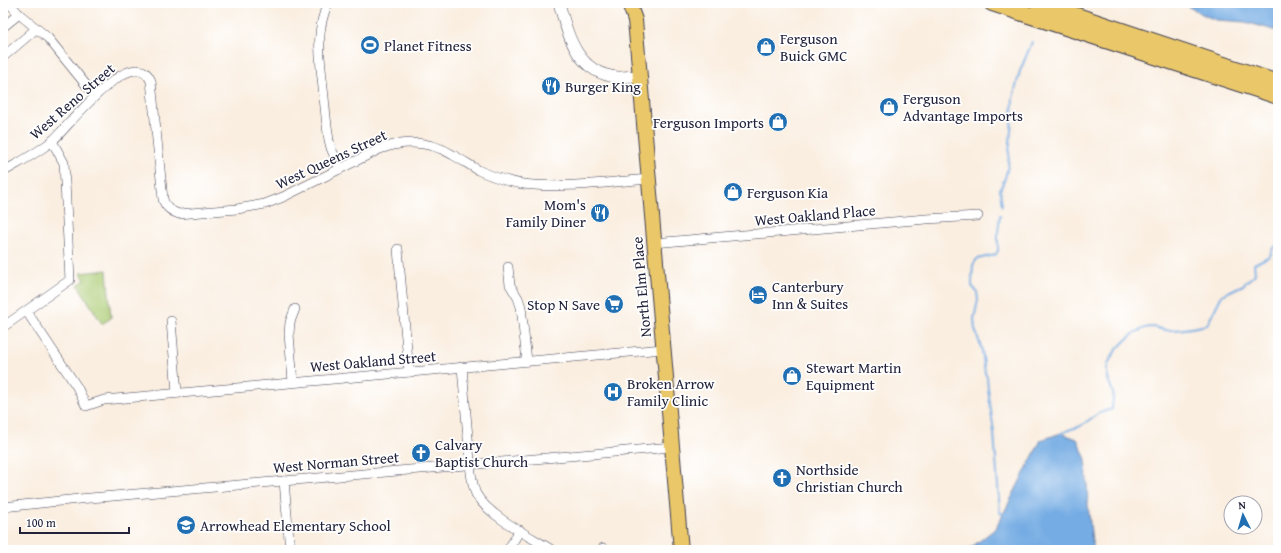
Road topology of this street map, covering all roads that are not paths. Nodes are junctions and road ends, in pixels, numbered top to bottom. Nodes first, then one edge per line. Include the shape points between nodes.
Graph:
1 (9, 3) edge
2 (328, 3) edge
3 (559, 3) edge
4 (629, 3) edge
5 (638, 3) edge
6 (992, 3) edge
7 (1038, 3) edge
8 (1072, 3) edge
9 (19, 14) junction
10 (635, 20) junction
11 (3, 27) edge
12 (37, 28) junction
13 (1121, 31) junction
14 (3, 57) edge
15 (640, 76) junction
16 (1278, 83) edge
17 (95, 96) junction
18 (1278, 96) edge
19 (52, 141) junction
20 (340, 169) junction
21 (3, 172) edge
22 (649, 178) junction
23 (165, 205) joint
24 (978, 216) dead end
25 (654, 243) junction
26 (398, 249) dead end
27 (508, 267) dead end
28 (295, 309) dead end
29 (27, 312) junction
30 (171, 321) dead end
31 (3, 328) edge
32 (664, 349) junction
33 (527, 361) junction
34 (462, 367) junction
35 (409, 372) junction
36 (293, 382) junction
37 (177, 393) junction
38 (672, 447) junction
39 (470, 464) junction
40 (284, 481) junction
41 (3, 507) edge
42 (520, 530) junction
43 (290, 550) edge
44 (508, 550) edge
45 (552, 550) edge
46 (681, 550) edge

1 - 9 street
2 - 20 street via 322,18 319,50 329,140
3 - 15 street via 572,45 590,66 610,76
4 - 10 main road, North Elm Place
5 - 10 main road, North Elm Place
6 - 18 highway
7 - 13 highway
8 - 13 highway
9 - 11 street
9 - 12 street
10 - 15 main road, North Elm Place
12 - 14 street
12 - 17 street
13 - 16 highway
15 - 22 main road, North Elm Place
17 - 19 street, West Reno Street
17 - 23 street, West Reno Street via 122,74 142,71 148,75 152,85 162,199
19 - 21 street, West Reno Street
19 - 29 street via 64,163 70,280
20 - 22 street, West Queens Street via 389,146 417,143 444,150 492,176 523,184 555,186
20 - 23 street, West Queens Street via 259,206 181,214
22 - 25 main road, North Elm Place
24 - 25 street, West Oakland Place
25 - 32 main road, North Elm Place
26 - 35 street
27 - 33 street via 510,285 521,307
28 - 36 street via 289,328
29 - 31 street
29 - 37 street, West Oakland Street via 77,386 86,406 104,400
30 - 37 street
32 - 33 street, West Oakland Street
32 - 38 main road, North Elm Place
33 - 34 street, West Oakland Street
34 - 35 street, West Oakland Street
34 - 39 street
35 - 36 street, West Oakland Street
36 - 37 street, West Oakland Street
38 - 39 street, West Norman Street
38 - 46 main road, North Elm Place
39 - 40 street, West Norman Street
39 - 42 street via 473,487 481,501 490,511
40 - 41 street, West Norman Street
40 - 43 street
42 - 44 street
42 - 45 street

